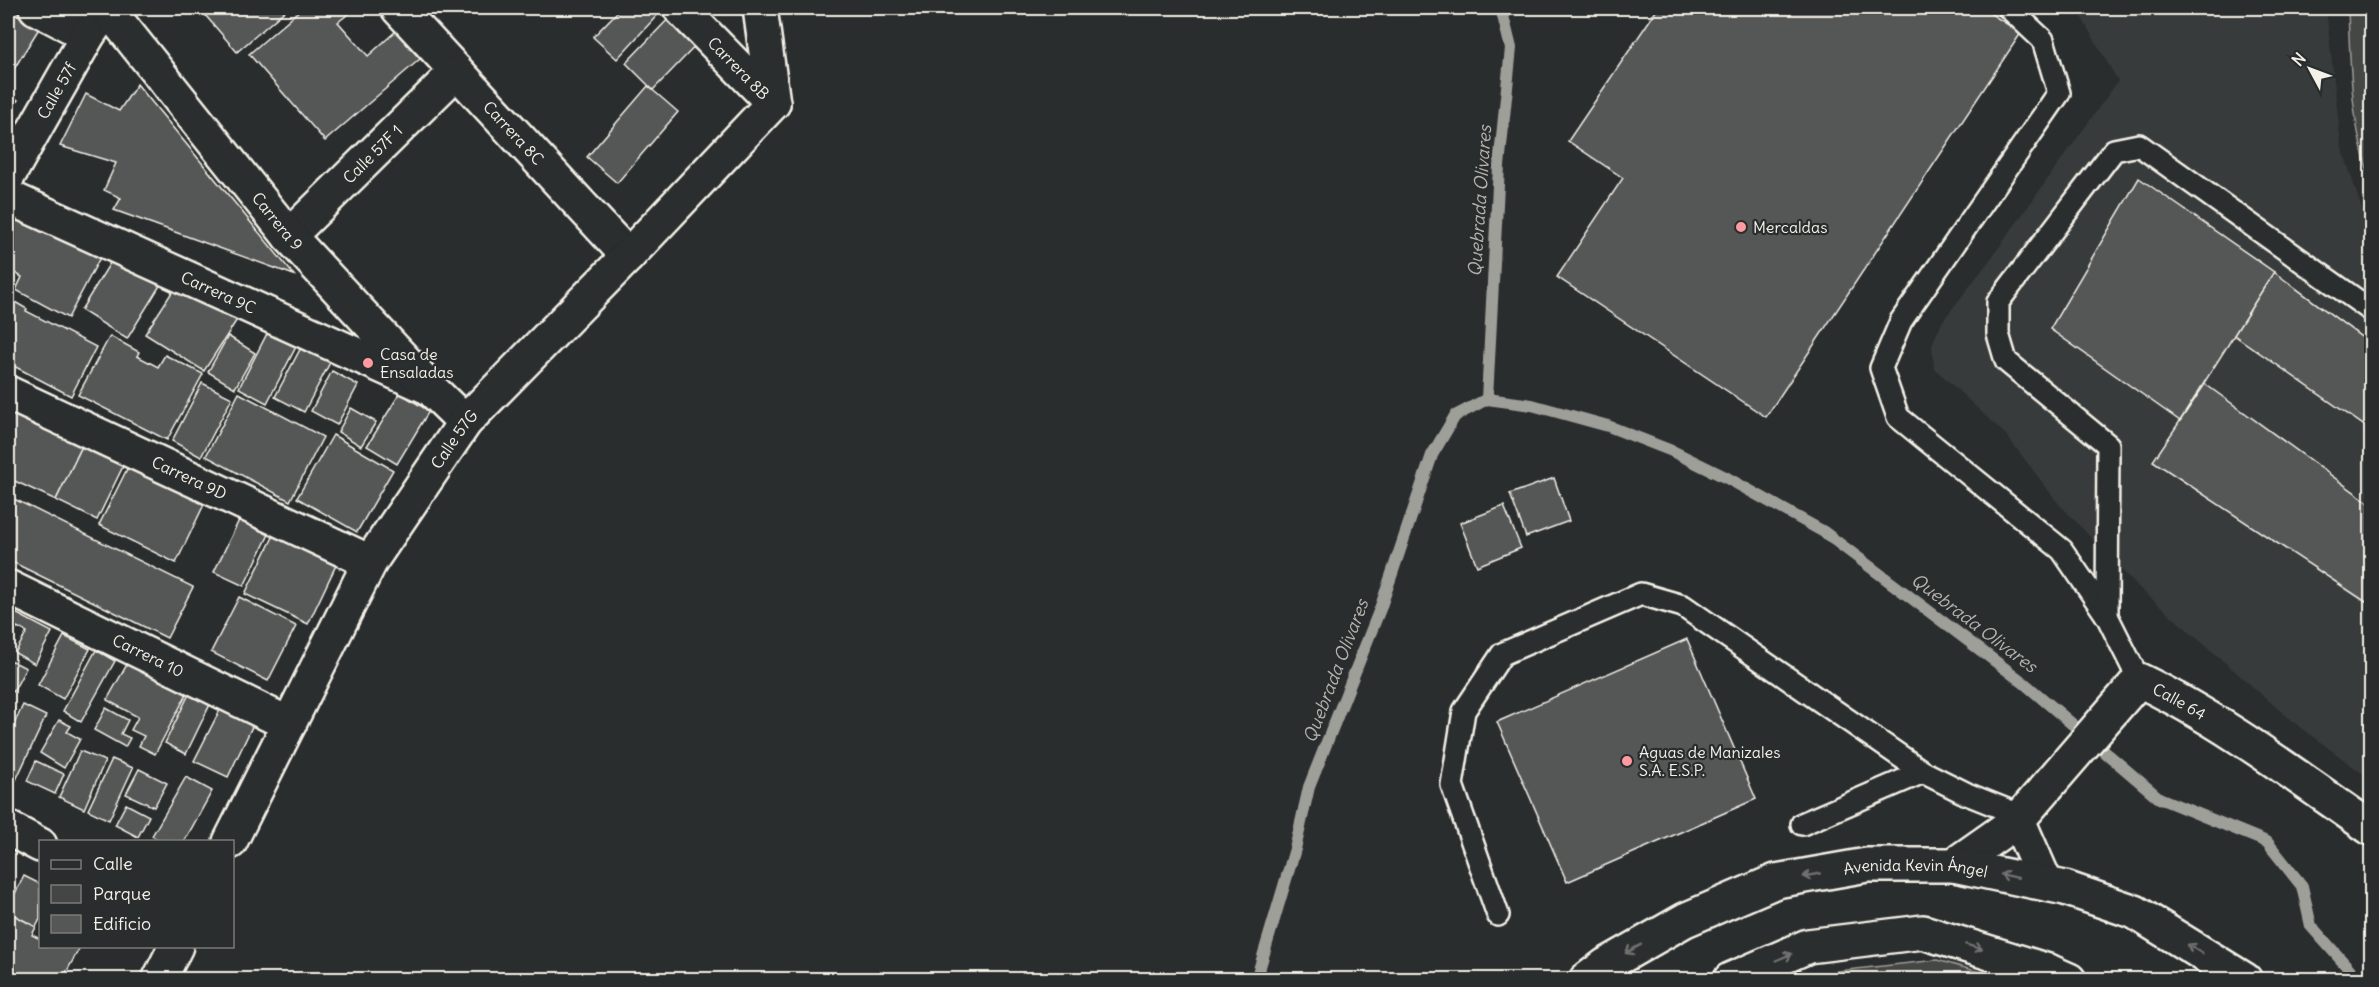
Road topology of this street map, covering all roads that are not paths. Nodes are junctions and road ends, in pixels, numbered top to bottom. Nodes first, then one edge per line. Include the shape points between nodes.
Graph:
1 (36, 8) edge
2 (107, 8) edge
3 (398, 8) edge
4 (680, 8) edge
5 (760, 8) edge
6 (2009, 8) edge
7 (88, 35) junction
8 (456, 72) junction
9 (772, 103) junction
10 (8, 176) edge
11 (8, 198) edge
12 (289, 236) junction
13 (628, 256) junction
14 (2372, 311) edge
15 (430, 388) junction
16 (8, 393) edge
17 (465, 422) junction
18 (370, 562) junction
19 (8, 587) edge
20 (2107, 616) junction
21 (2139, 680) junction
22 (289, 724) junction
23 (1923, 772) junction
24 (2025, 813) junction
25 (1803, 824) dead end
26 (8, 828) edge
27 (2372, 829) edge
28 (231, 840) edge
29 (39, 844) edge
30 (1954, 865) junction
31 (2055, 886) junction
32 (1498, 915) dead end
33 (175, 948) edge
34 (159, 980) edge
35 (1586, 980) edge
36 (1730, 980) edge
37 (2069, 980) edge
38 (2245, 980) edge

1 - 7 street
2 - 7 street, Calle 57f
2 - 12 street, Carrera 9
3 - 8 street, Carrera 8C
4 - 9 street, Carrera 8B
5 - 9 street
6 - 20 lane via 2043,40 2059,93 1901,321 1881,368 1898,417 2062,550
7 - 10 street, Calle 57f
8 - 12 street, Calle 57F 1
8 - 13 street, Carrera 8C
9 - 13 street, Calle 57G
11 - 15 street, Carrera 9C
12 - 15 street, Carrera 9
13 - 17 street, Calle 57G
14 - 20 lane via 2139,145 2114,150 1998,302 1998,334 2006,361 2108,445
15 - 17 street, Carrera 9
16 - 18 street, Carrera 9D
17 - 18 street, Calle 57G
18 - 22 street, Calle 57G
19 - 22 street, Carrera 10
20 - 21 lane
21 - 24 street, Calle 64
21 - 27 street, Calle 64 via 2231,731
22 - 28 street, Calle 57G
23 - 24 lane via 1967,794
23 - 25 lane
23 - 32 lane via 1683,606 1641,594 1502,654 1464,711 1452,785
24 - 30 street, Calle 64
24 - 31 street
26 - 29 street
31 -> 30 street, Avenida Kevin Ángel
30 -> 35 street, Avenida Kevin Ángel via 1867,865 1776,881 1685,920
38 -> 31 street, Avenida Kevin Ángel via 2135,912
33 - 34 street
36 -> 37 street via 1808,946 1923,932

